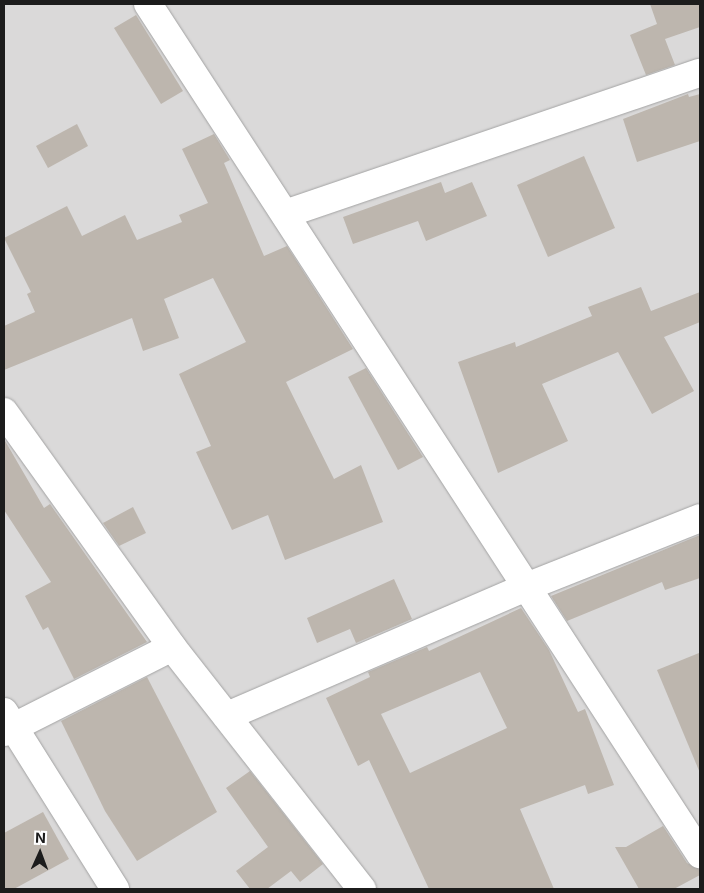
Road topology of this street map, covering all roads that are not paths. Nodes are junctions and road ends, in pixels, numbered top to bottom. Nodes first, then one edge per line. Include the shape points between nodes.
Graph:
1 (148, 4) edge
2 (700, 73) edge
3 (285, 214) junction
4 (4, 412) edge
5 (700, 518) edge
6 (526, 587) junction
7 (172, 647) junction
8 (226, 716) junction
9 (7, 724) edge
10 (700, 854) edge
11 (115, 889) edge
12 (362, 889) edge

1 - 3 street
2 - 3 street
3 - 6 street
4 - 7 street
5 - 6 street
6 - 8 street
6 - 10 street
7 - 8 street
7 - 9 street
8 - 12 street
9 - 11 street

